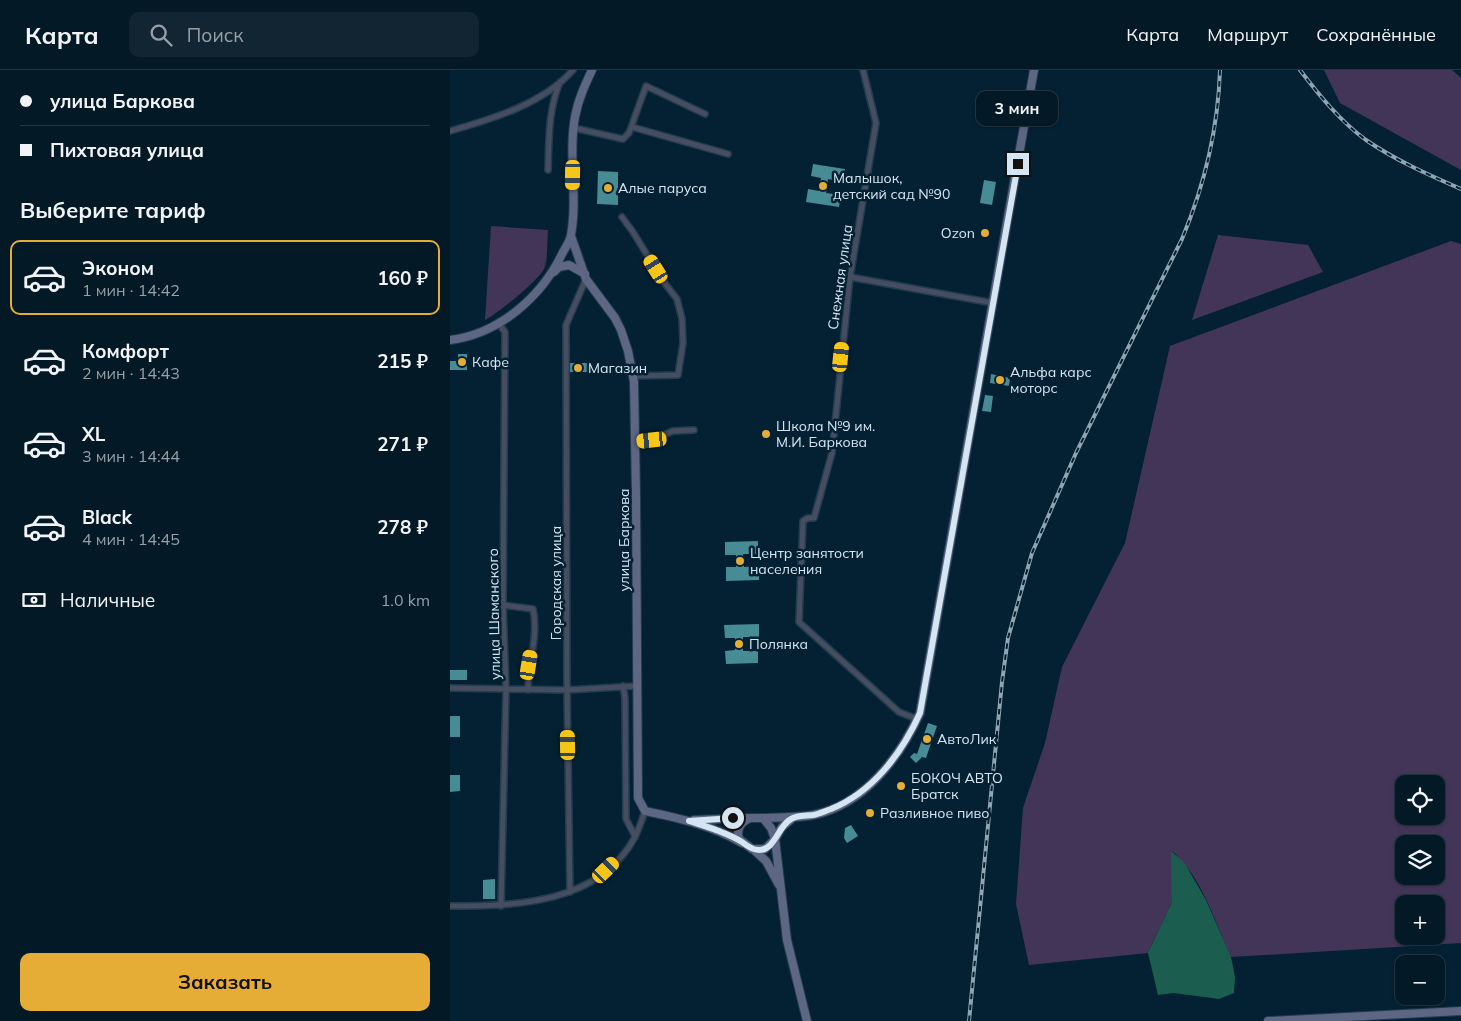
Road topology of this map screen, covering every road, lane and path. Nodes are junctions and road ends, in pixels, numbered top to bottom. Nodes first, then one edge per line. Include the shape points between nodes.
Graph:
1 (573, 70) edge
2 (592, 70) edge
3 (863, 70) edge
4 (1034, 70) edge
5 (561, 81) junction
6 (705, 114) dead end
7 (632, 127) junction
8 (574, 128) junction
9 (450, 131) edge
10 (728, 154) dead end
11 (548, 170) dead end
12 (622, 217) dead end
13 (571, 236) junction
14 (549, 276) junction
15 (585, 276) junction
16 (850, 277) junction
17 (994, 303) junction
18 (499, 324) junction
19 (450, 340) edge
20 (633, 376) junction
21 (694, 430) dead end
22 (636, 441) junction
23 (503, 605) junction
24 (623, 686) junction
25 (637, 686) junction
26 (450, 688) edge
27 (506, 689) junction
28 (528, 690) junction
29 (567, 690) junction
30 (917, 719) junction
31 (645, 811) junction
32 (796, 816) junction
33 (750, 818) junction
34 (763, 818) junction
35 (689, 821) junction
36 (635, 836) junction
37 (775, 839) junction
38 (742, 842) junction
39 (752, 849) junction
40 (780, 889) junction
41 (570, 892) junction
42 (450, 906) edge
43 (501, 906) junction
44 (1461, 1011) edge
45 (1365, 1018) edge
46 (1336, 1019) edge
47 (807, 1021) edge
48 (1268, 1021) edge

1 - 5 street
2 - 8 street via 578,104
3 - 16 street, Снежная улица via 876,123
4 - 17 street
5 - 9 street via 538,98
5 - 11 street via 552,108
6 - 7 street via 646,86
7 - 8 street via 623,139
7 - 10 street
8 - 13 street
12 - 20 street via 677,299 682,319 683,343 678,375
13 - 14 street
13 - 15 street, улица Баркова
14 - 15 street via 560,267 569,265
14 - 18 street via 514,315
15 - 20 street, улица Баркова via 615,318
15 - 29 street, Городская улица via 566,324
16 - 17 street
16 - 30 street, Снежная улица via 832,453 814,518 803,521 799,622 899,712
17 - 30 street via 923,702
18 - 19 street
18 - 23 street, улица Шаманского via 505,332
20 - 22 street, улица Баркова
21 - 22 street via 673,431 652,440
22 - 25 street, улица Баркова
23 - 27 street, улица Шаманского
23 - 28 street via 533,609 534,644
24 - 25 street
24 - 29 street
24 - 36 street via 626,819
25 - 31 street, улица Баркова via 636,789
26 - 27 street
27 - 28 street
27 - 43 street, улица Шаманского
28 - 29 street
29 - 41 street, Городская улица
30 - 32 street via 895,757 866,787 836,806 811,815
31 - 35 street
31 - 36 street
32 - 34 street
32 - 37 street via 782,827
33 - 34 street
33 - 35 street
33 - 38 street via 738,828
34 - 37 street
35 - 38 street
36 - 41 street via 606,870
37 - 39 street via 765,849
37 - 40 street
38 - 39 street
39 - 40 street via 766,861
40 - 47 street via 787,940
41 - 43 street via 545,900
42 - 43 street
44 - 45 street
45 - 46 street
46 - 48 street

